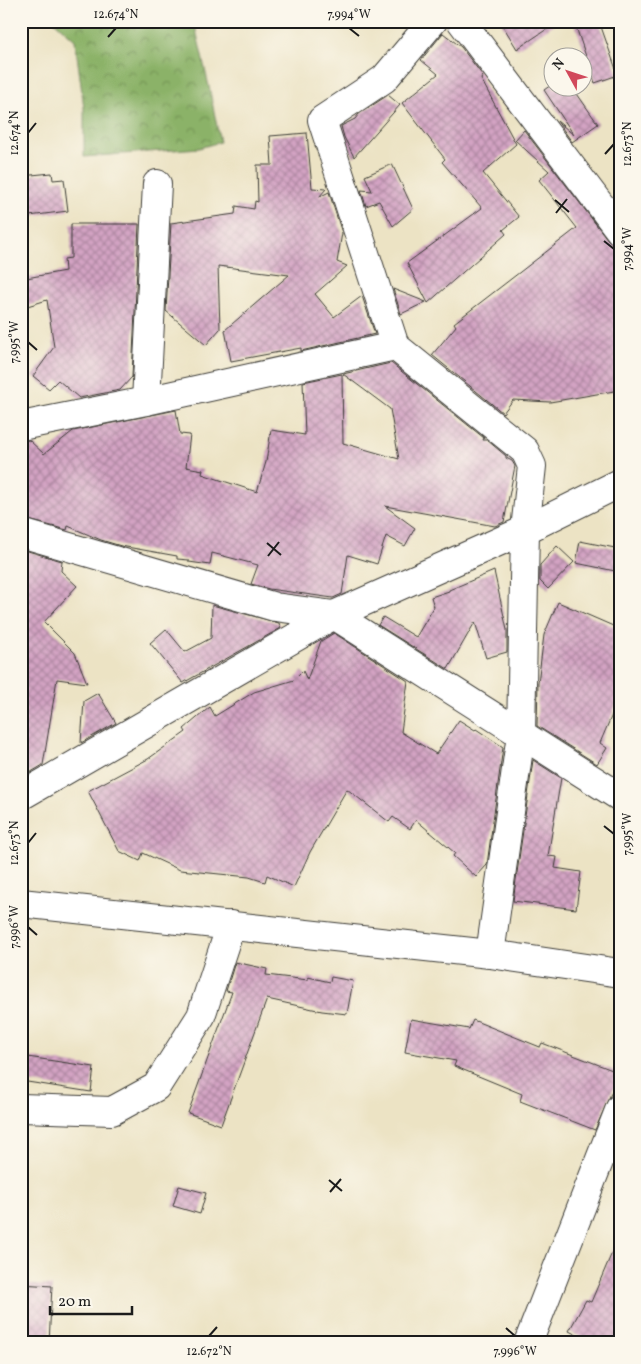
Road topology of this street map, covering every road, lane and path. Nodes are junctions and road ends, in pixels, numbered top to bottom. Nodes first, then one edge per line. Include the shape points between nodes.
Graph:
1 (433, 21) edge
2 (460, 21) edge
3 (157, 184) dead end
4 (620, 231) edge
5 (395, 346) junction
6 (146, 401) junction
7 (21, 426) edge
8 (620, 483) edge
9 (525, 530) junction
10 (21, 533) edge
11 (334, 615) junction
12 (521, 734) junction
13 (21, 796) edge
14 (620, 797) edge
15 (21, 902) edge
16 (231, 925) junction
17 (490, 954) junction
18 (620, 972) edge
19 (21, 1108) edge
20 (620, 1108) edge
21 (528, 1343) edge

1 - 5 street via 384,79 322,120
2 - 4 street
3 - 6 street
5 - 6 street
5 - 9 street via 525,450 532,466
6 - 7 street
8 - 9 street
9 - 11 street
9 - 12 street
10 - 11 street via 275,607
11 - 12 street
11 - 13 street
12 - 14 street
12 - 17 street
15 - 16 street
16 - 17 street
16 - 19 street via 201,1016 156,1087 112,1111
17 - 18 street
20 - 21 street

